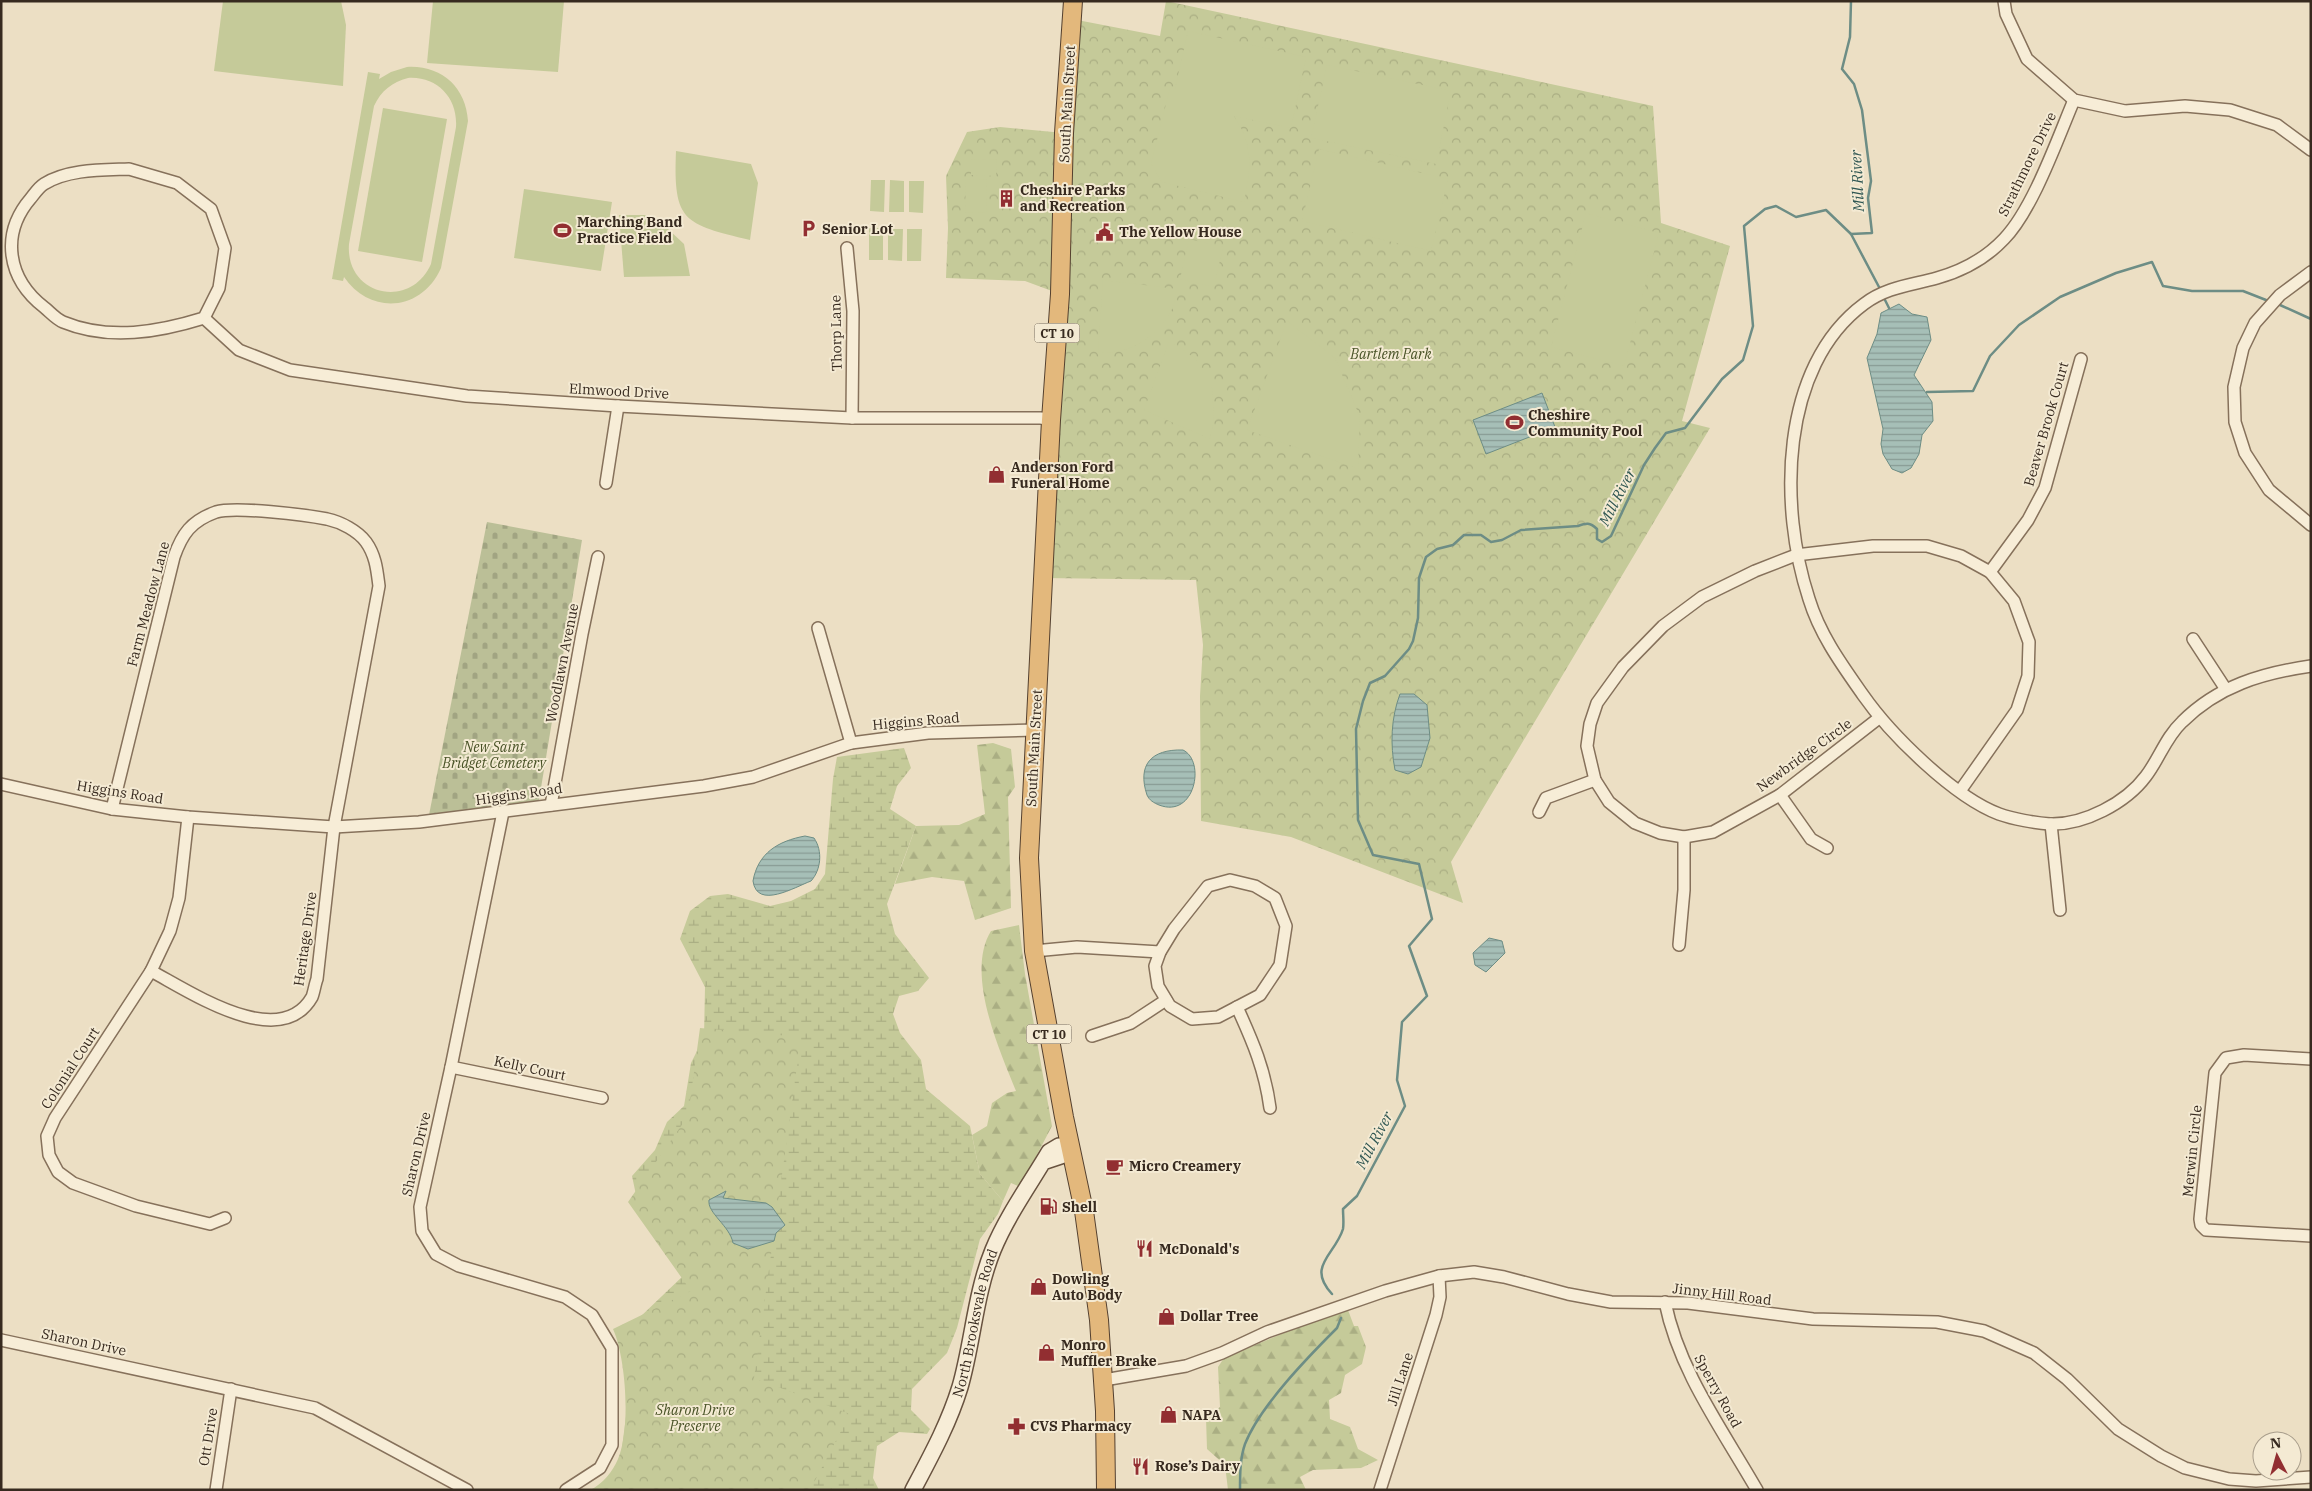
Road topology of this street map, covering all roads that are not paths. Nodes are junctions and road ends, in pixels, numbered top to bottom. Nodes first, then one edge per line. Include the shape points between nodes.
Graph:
1 (1073, 1) edge
2 (2004, 1) edge
3 (2074, 100) junction
4 (2311, 150) edge
5 (847, 248) dead end
6 (2311, 272) edge
7 (204, 318) junction
8 (2081, 359) dead end
9 (618, 406) junction
10 (852, 418) junction
11 (1051, 420) junction
12 (606, 483) dead end
13 (2311, 525) edge
14 (1796, 555) junction
15 (598, 557) dead end
16 (1990, 572) junction
17 (818, 628) dead end
18 (2193, 640) dead end
19 (2311, 666) edge
20 (2225, 688) junction
21 (1879, 718) junction
22 (1036, 730) junction
23 (851, 743) junction
24 (1595, 780) junction
25 (1, 784) edge
26 (1960, 791) junction
27 (1780, 795) junction
28 (551, 805) junction
29 (112, 808) junction
30 (503, 812) junction
31 (1539, 812) dead end
32 (188, 817) junction
33 (2051, 824) junction
34 (334, 827) junction
35 (1684, 836) junction
36 (1827, 848) dead end
37 (2060, 910) dead end
38 (1679, 945) dead end
39 (1034, 951) junction
40 (1160, 952) junction
41 (152, 971) junction
42 (1166, 1000) junction
43 (1237, 1007) junction
44 (1092, 1036) dead end
45 (2311, 1059) edge
46 (451, 1067) junction
47 (602, 1098) dead end
48 (1270, 1108) dead end
49 (1070, 1146) junction
50 (224, 1218) dead end
51 (2311, 1236) edge
52 (1439, 1276) junction
53 (1665, 1302) junction
54 (1, 1340) edge
55 (1104, 1380) junction
56 (231, 1389) junction
57 (2311, 1477) edge
58 (2256, 1486) edge
59 (216, 1490) edge
60 (467, 1490) edge
61 (566, 1490) edge
62 (913, 1490) edge
63 (1106, 1490) edge
64 (1380, 1490) edge
65 (1757, 1490) edge

1 - 11 highway, South Main Street / CT 10
2 - 3 street via 2006,14 2027,59
3 - 4 street via 2126,110 2185,106 2230,110 2276,125
3 - 14 street, Strathmore Drive via 2032,195 2005,239 1983,258 1960,270 1897,287 1866,303 1842,323 1824,348 1802,404 1792,452 1790,507
5 - 10 street, Thorp Lane via 853,311
6 - 13 street via 2280,295 2255,323 2243,348 2234,387 2235,422 2246,453 2269,490
7 - 7 street via 219,288 225,248 212,209 177,183 129,169 85,170 44,184 21,208 9,236 13,273 29,296 62,322 100,332 136,333 171,328
7 - 9 street, Elmwood Drive via 239,350 290,370 467,396
8 - 16 street, Beaver Brook Court via 2045,488 2028,520
9 - 10 street, Elmwood Drive
9 - 12 street
10 - 11 street, Elmwood Drive
11 - 22 highway, South Main Street / CT 10
14 - 16 street, Newbridge Circle via 1873,546 1926,546 1961,556
14 - 21 street, Strathmore Drive via 1809,602 1830,648
14 - 24 street, Newbridge Circle via 1755,570 1702,597 1663,626 1623,667 1597,703 1590,724 1587,746
15 - 28 street, Woodlawn Avenue
16 - 26 street via 2014,601 2029,642 2028,676 2017,710
17 - 23 street
18 - 20 street
19 - 20 street, Strathmore Drive via 2255,677
20 - 33 street, Strathmore Drive via 2181,722 2146,777 2116,803 2082,820
21 - 26 street, Strathmore Drive via 1912,752
21 - 27 street, Newbridge Circle
22 - 23 street, Higgins Road via 928,733
22 - 39 highway, South Main Street / CT 10 via 1028,858
23 - 28 street, Higgins Road via 753,777
24 - 31 street via 1546,798
24 - 35 street, Newbridge Circle via 1609,802 1635,823 1660,833
25 - 29 street, Higgins Road
26 - 33 street, Strathmore Drive via 1999,814
27 - 35 street, Newbridge Circle via 1713,832
27 - 36 street via 1811,839
28 - 30 street, Higgins Road
29 - 32 street, Higgins Road
29 - 34 street, Farm Meadow Lane via 174,557 182,536 197,522 217,512 237,509 328,519 351,529 366,542 376,562 379,586
30 - 34 street, Higgins Road via 419,822
30 - 46 street, Sharon Drive
32 - 34 street, Higgins Road
32 - 41 street, Colonial Court via 180,898
33 - 37 street
34 - 41 street, Heritage Drive via 317,979 311,998 294,1014 274,1021 255,1019 218,1006
35 - 38 street
39 - 40 street via 1077,947
39 - 49 highway, South Main Street / CT 10
40 - 42 street via 1155,966 1158,986
40 - 43 street via 1208,886 1230,880 1255,886 1276,898 1286,926 1280,965 1260,995
41 - 50 street, Colonial Court via 55,1118 47,1136 49,1156 58,1172 73,1183 136,1206 210,1224
42 - 43 street via 1192,1019 1218,1017
42 - 44 street via 1131,1023
43 - 48 street via 1257,1050 1267,1082
45 - 51 street, Merwin Circle via 2244,1055 2226,1058 2215,1073 2200,1219 2206,1230
46 - 47 street, Kelly Court
46 - 61 street, Sharon Drive via 420,1207 422,1231 436,1254 459,1266 565,1297 592,1315 612,1348 612,1445 600,1468
49 - 55 highway, South Main Street / CT 10 via 1090,1256
49 - 62 main road, North Brooksvale Road via 1062,1156 1046,1161 993,1250 982,1282 952,1411
52 - 53 street, Jinny Hill Road via 1482,1273 1592,1299
52 - 55 street, Jinny Hill Road via 1306,1317 1186,1366
52 - 64 street, Jill Lane via 1440,1297 1436,1315
53 - 58 street, Jinny Hill Road via 1718,1305 1813,1319 1937,1322 1984,1331 2014,1342 2049,1363 2118,1429 2161,1456 2206,1474
53 - 65 street, Sperry Road via 1683,1361
54 - 56 street, Sharon Drive
55 - 63 highway, South Main Street / CT 10
56 - 59 street, Ott Drive
56 - 60 street, Sharon Drive via 315,1408
57 - 58 street, Jinny Hill Road

